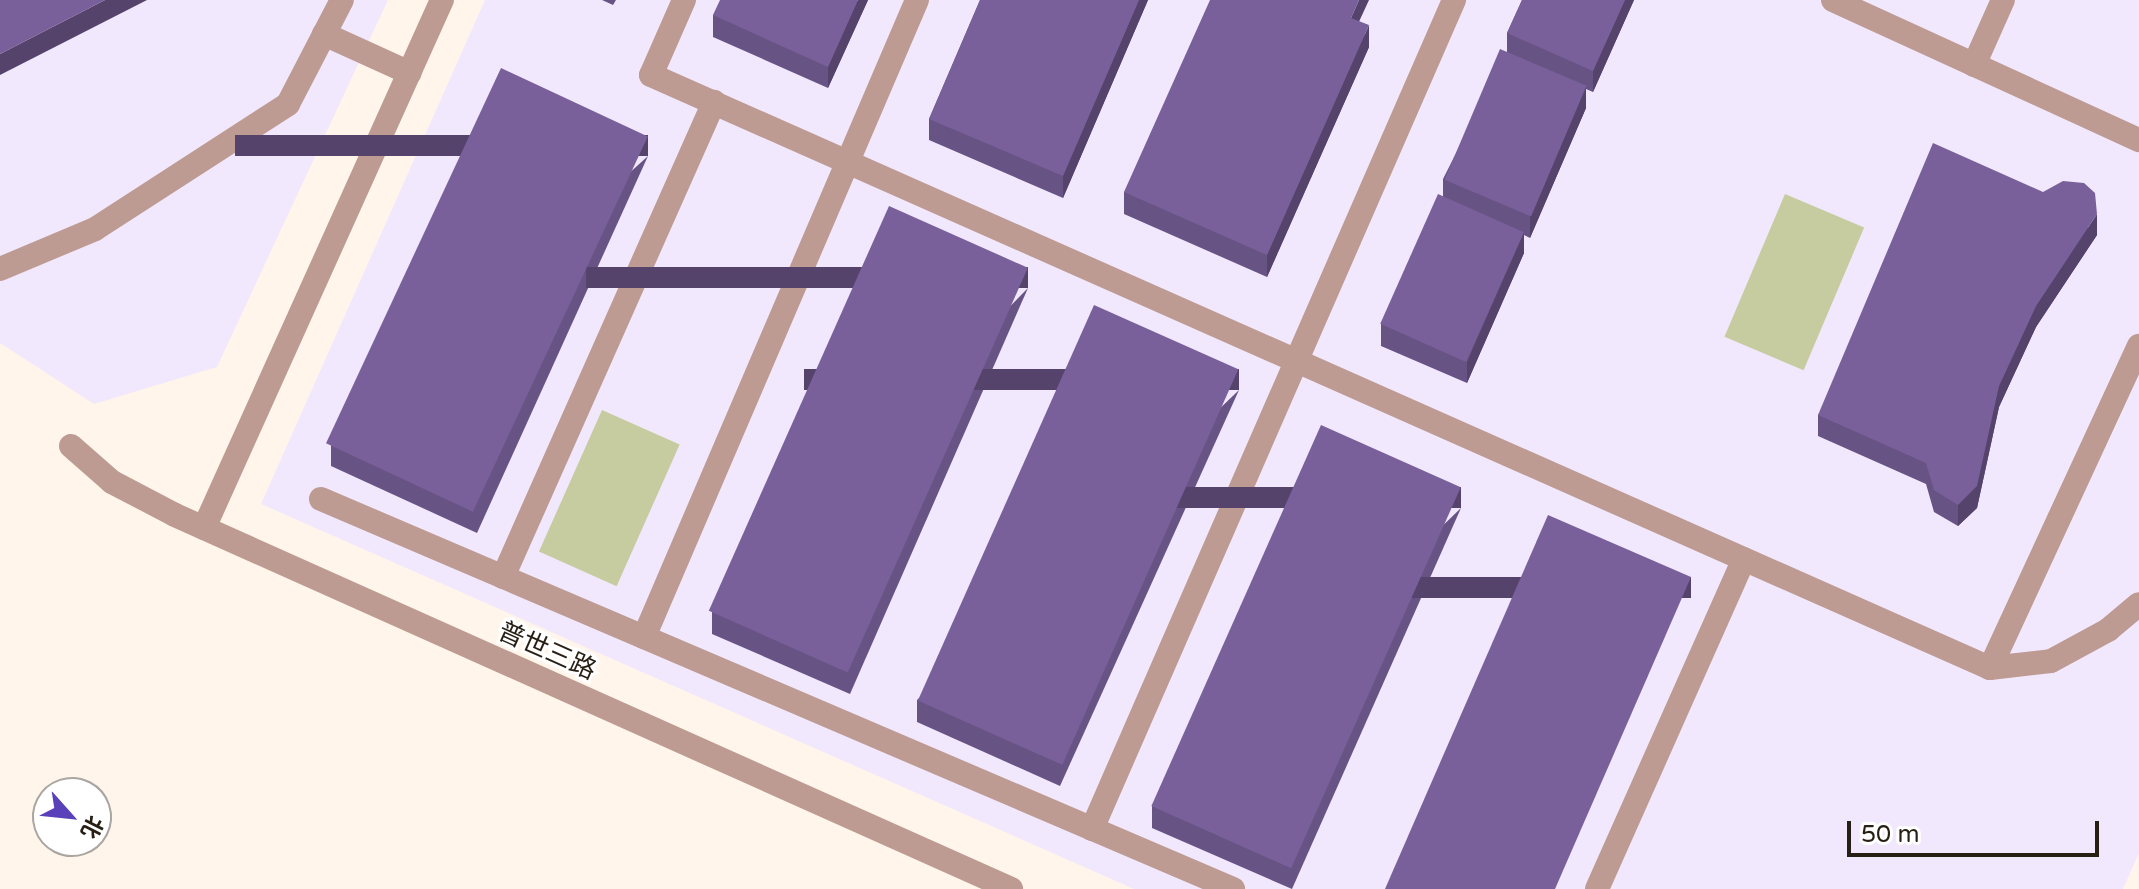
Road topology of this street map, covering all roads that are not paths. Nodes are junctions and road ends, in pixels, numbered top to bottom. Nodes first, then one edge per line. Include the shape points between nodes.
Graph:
1 (342, 0) edge
2 (442, 0) edge
3 (684, 0) edge
4 (917, 0) edge
5 (1454, 0) edge
6 (1833, 0) edge
7 (2003, 0) edge
8 (324, 34) junction
9 (1974, 65) junction
10 (410, 73) junction
11 (714, 102) junction
12 (2139, 140) edge
13 (849, 160) junction
14 (0, 269) edge
15 (2139, 346) edge
16 (1298, 360) junction
17 (71, 446) dead end
18 (321, 499) dead end
19 (204, 528) junction
20 (1744, 559) junction
21 (503, 577) junction
22 (2139, 604) edge
23 (644, 637) junction
24 (1990, 668) junction
25 (1092, 829) junction
26 (1011, 889) edge
27 (1233, 889) edge
28 (1597, 889) edge

1 - 8 street
2 - 10 street
3 - 11 street via 651,75
4 - 13 street
5 - 16 street
6 - 9 street
7 - 9 street
8 - 10 street
8 - 14 street via 288,104 95,229
9 - 12 street
10 - 19 street
11 - 13 street
11 - 21 street
13 - 16 street
13 - 23 street
15 - 24 street
16 - 20 street
16 - 25 street
17 - 19 street, 普世三路 via 112,482
18 - 21 street
19 - 26 street, 普世三路
20 - 24 street
20 - 28 street
21 - 23 street
22 - 24 street via 2108,630 2051,661
23 - 25 street
25 - 27 street

